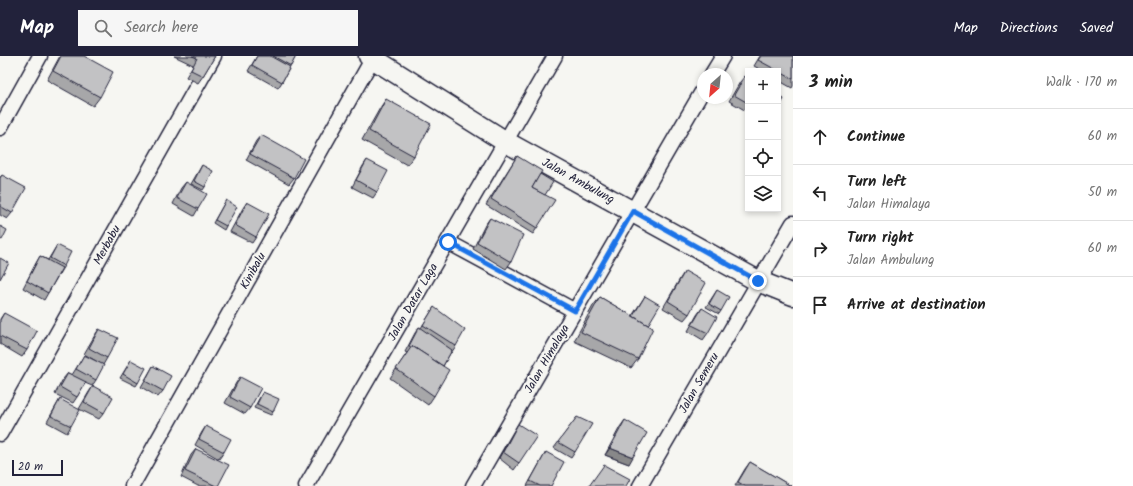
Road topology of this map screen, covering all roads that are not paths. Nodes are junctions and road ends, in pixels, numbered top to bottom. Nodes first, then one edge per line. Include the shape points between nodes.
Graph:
1 (40, 56) edge
2 (214, 56) edge
3 (555, 56) edge
4 (723, 56) edge
5 (372, 57) edge
6 (716, 68) edge
7 (697, 100) edge
8 (0, 128) edge
9 (506, 142) junction
10 (633, 211) junction
11 (793, 223) edge
12 (448, 242) junction
13 (758, 281) junction
14 (793, 295) edge
15 (575, 311) junction
16 (0, 434) edge
17 (132, 486) edge
18 (306, 486) edge
19 (473, 486) edge
20 (640, 486) edge

1 - 8 street
2 - 16 street, Merbabu
3 - 9 street, Jalan Datar Laga
4 - 6 street
5 - 9 street, Jalan Ambulung
5 - 17 street, Kinibalu
7 - 10 street, Jalan Himalaya
9 - 10 street, Jalan Ambulung
9 - 12 street, Jalan Datar Laga
10 - 13 street, Jalan Ambulung
10 - 15 street, Jalan Himalaya
11 - 13 street, Jalan Semeru
12 - 15 street
12 - 18 street, Jalan Datar Laga
13 - 14 street, Jalan Ambulung
13 - 20 street, Jalan Semeru
15 - 19 street, Jalan Himalaya

